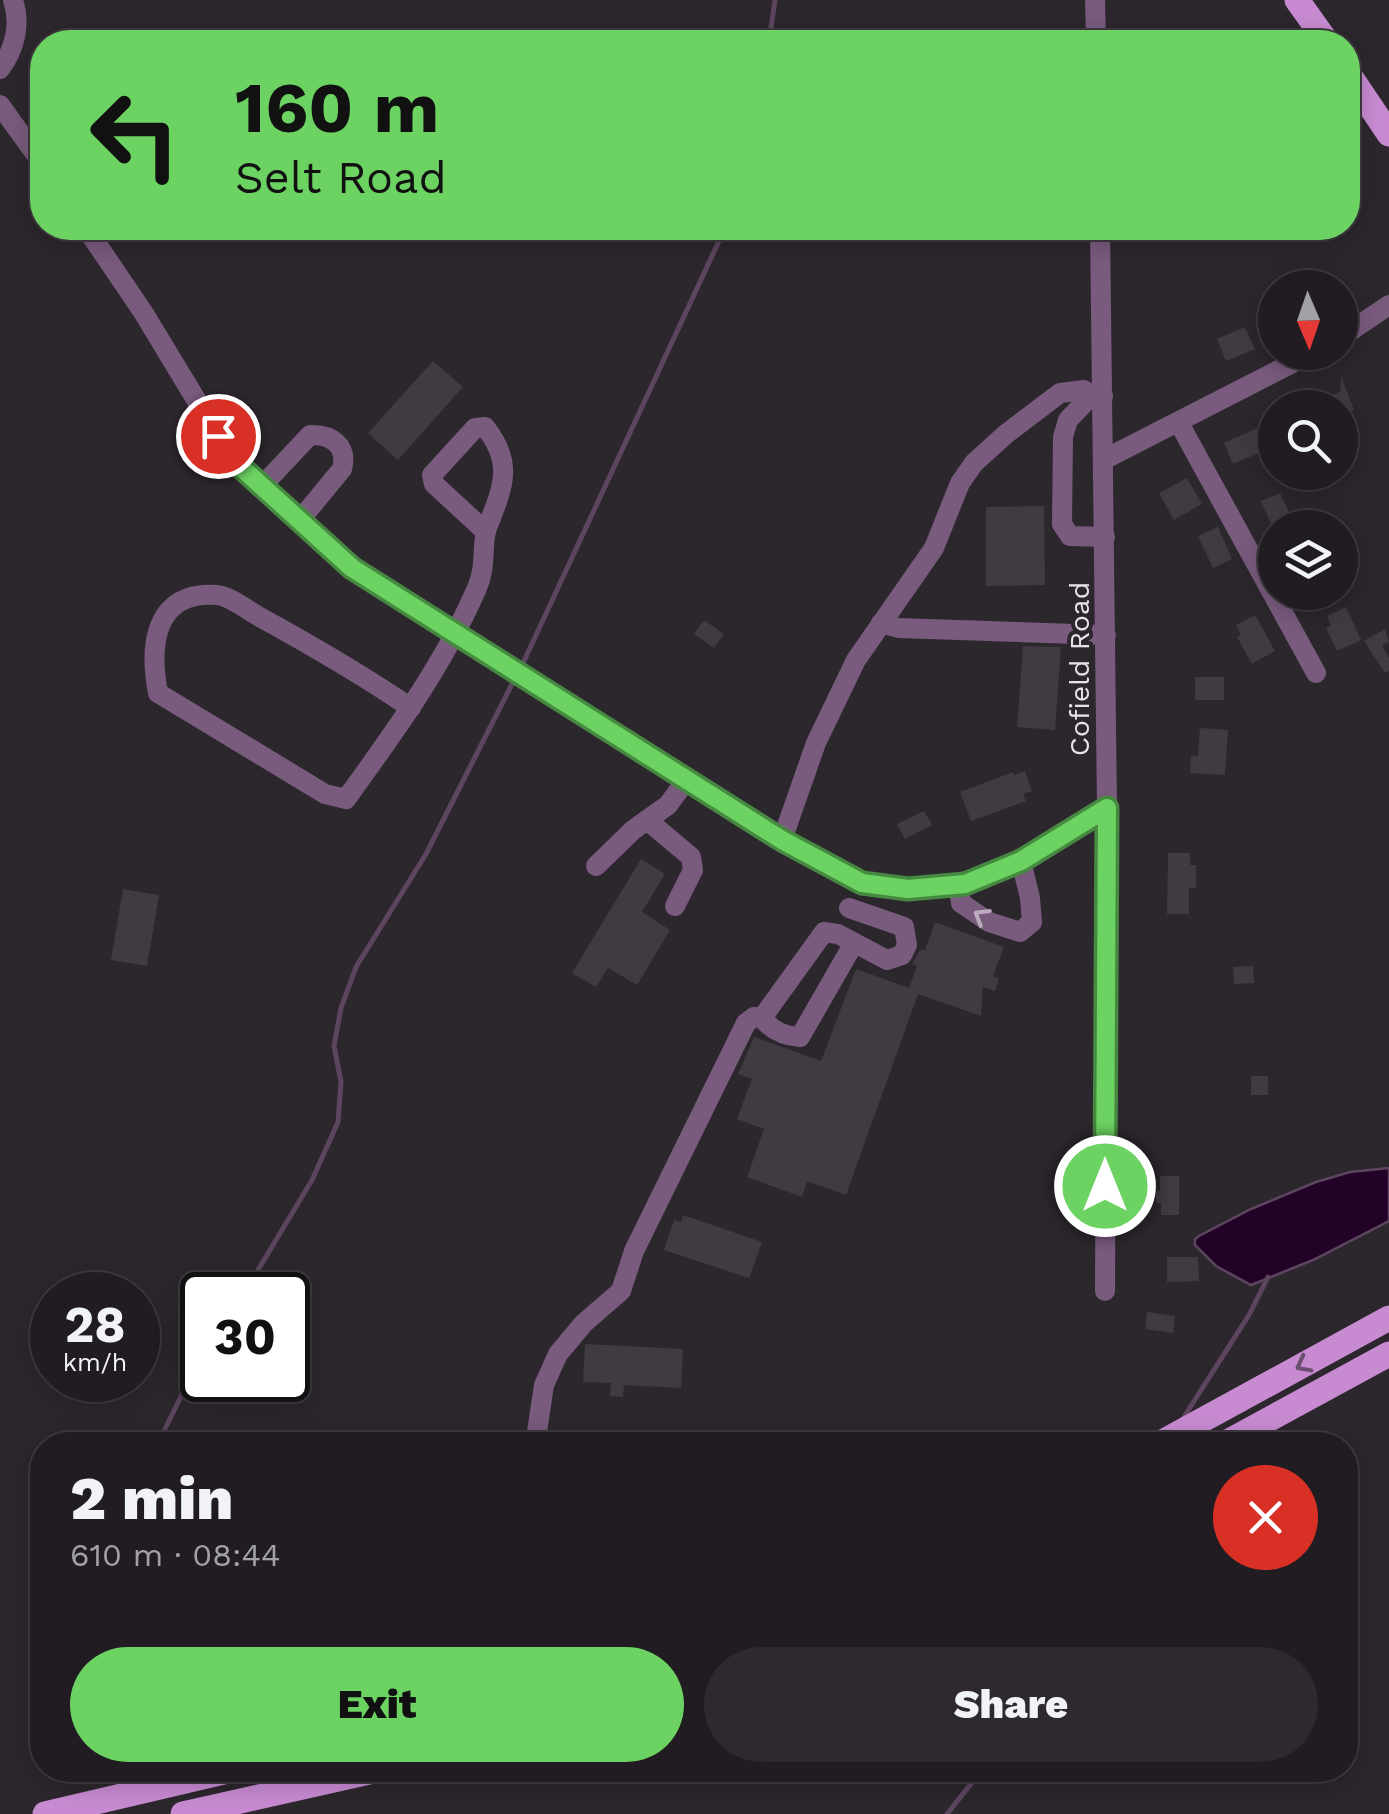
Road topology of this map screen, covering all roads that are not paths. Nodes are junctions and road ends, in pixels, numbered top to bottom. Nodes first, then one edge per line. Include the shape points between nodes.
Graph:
1 (12, 0) edge
2 (1095, 0) edge
3 (1297, 0) edge
4 (1096, 30) edge
5 (1318, 30) edge
6 (0, 69) edge
7 (1360, 91) edge
8 (0, 105) edge
9 (1389, 134) edge
10 (30, 147) edge
11 (94, 240) edge
12 (1100, 240) edge
13 (1389, 305) edge
14 (1358, 326) edge
15 (1280, 370) edge
16 (1096, 396) junction
17 (1180, 422) junction
18 (1104, 459) junction
19 (262, 486) junction
20 (300, 520) junction
21 (485, 531) junction
22 (1105, 536) junction
23 (881, 623) junction
24 (454, 632) junction
25 (1106, 635) junction
26 (1316, 673) dead end
27 (410, 708) junction
28 (686, 779) junction
29 (1107, 808) junction
30 (647, 820) junction
31 (782, 840) junction
32 (1021, 861) junction
33 (596, 866) dead end
34 (862, 883) junction
35 (958, 884) junction
36 (675, 906) dead end
37 (849, 908) junction
38 (846, 939) junction
39 (762, 1018) junction
40 (1105, 1291) dead end
41 (1389, 1318) edge
42 (1389, 1354) edge
43 (537, 1432) edge
44 (1181, 1432) edge
45 (1246, 1432) edge
46 (181, 1782) edge
47 (325, 1782) edge
48 (45, 1814) edge
49 (183, 1814) edge

1 - 6 street via 14,42
2 - 4 street
3 - 5 main road
7 - 9 main road
8 - 10 street
11 - 19 street via 232,459
12 - 16 street, Cofield Road
13 - 14 street
15 - 17 street
16 - 18 street, Cofield Road
16 - 22 street via 1068,420 1063,437 1062,524 1070,536
16 - 23 street via 1060,393 974,463 934,548
17 - 18 street
17 - 26 street
18 - 22 street, Cofield Road
19 - 20 street
19 - 20 street via 310,435 326,434 338,443 342,469
20 - 24 street via 352,568
21 - 21 street via 504,481 485,427 475,428 432,475
21 - 24 street via 486,560
22 - 25 street, Cofield Road
23 - 25 street
23 - 31 street via 816,742
24 - 27 street
24 - 28 street
25 - 29 street, Cofield Road
27 - 27 street via 346,799 325,794 158,693 152,659 160,621 184,600 220,594
28 - 30 street
28 - 31 street
29 - 32 street
29 - 40 street, Cofield Road
30 - 33 street
30 - 36 street via 692,857 693,870
31 - 34 street
32 - 35 street
32 -> 35 street via 1032,922 1020,932 988,922 962,903
34 - 35 street via 908,889
34 - 37 street
37 - 38 street
37 - 38 street via 904,927 908,938 893,960
38 - 39 street via 819,936
38 - 39 street via 800,1037 786,1036
39 - 43 street via 746,1023 736,1041 634,1252 622,1291 558,1354 544,1385
41 -> 44 main road
42 - 45 main road
46 - 48 main road
47 - 49 main road

